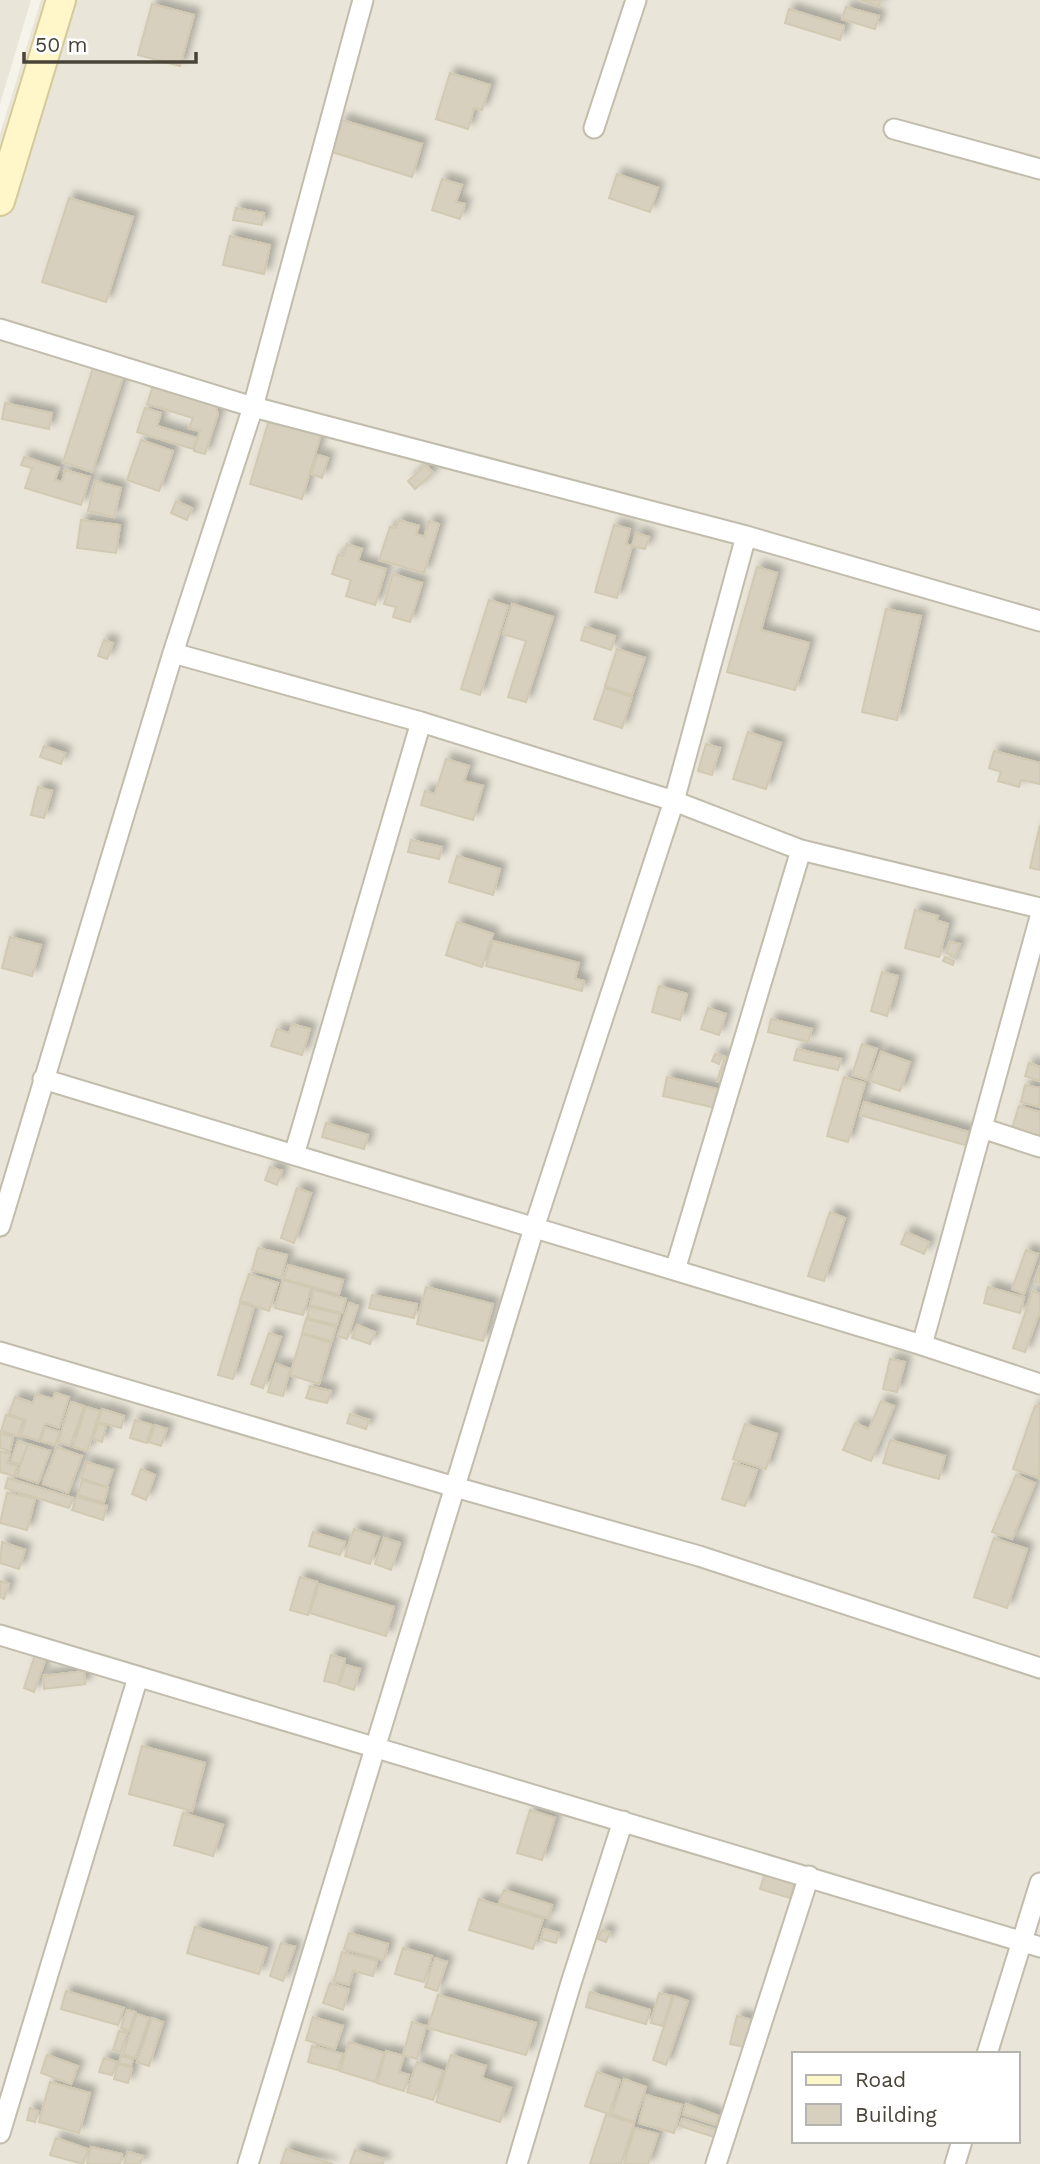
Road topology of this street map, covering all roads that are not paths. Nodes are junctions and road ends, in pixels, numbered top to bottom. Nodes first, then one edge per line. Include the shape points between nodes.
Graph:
1 (61, 0) edge
2 (363, 0) edge
3 (636, 0) edge
4 (594, 128) dead end
5 (894, 129) dead end
6 (1040, 169) edge
7 (0, 201) edge
8 (0, 329) edge
9 (253, 407) junction
10 (746, 536) junction
11 (1040, 621) edge
12 (173, 653) junction
13 (421, 722) junction
14 (674, 801) junction
15 (802, 850) junction
16 (1040, 908) edge
17 (1040, 917) edge
18 (43, 1079) junction
19 (982, 1128) junction
20 (1040, 1147) edge
21 (294, 1155) junction
22 (0, 1226) edge
23 (534, 1228) junction
24 (675, 1270) junction
25 (922, 1345) junction
26 (0, 1352) edge
27 (1040, 1384) edge
28 (455, 1487) junction
29 (0, 1635) edge
30 (1040, 1668) edge
31 (138, 1676) junction
32 (376, 1747) junction
33 (623, 1821) junction
34 (809, 1876) junction
35 (1040, 1883) edge
36 (1020, 1941) junction
37 (1040, 1947) edge
38 (988, 2052) edge
39 (0, 2133) edge
40 (961, 2143) edge
41 (248, 2164) edge
42 (517, 2164) edge
43 (716, 2164) edge
44 (955, 2164) edge

1 - 7 street
2 - 9 street
3 - 4 street
5 - 6 street
8 - 9 street
9 - 10 street
9 - 12 street
10 - 11 street
10 - 14 street
12 - 13 street
12 - 18 street
13 - 14 street
13 - 21 street
14 - 15 street
14 - 23 street
15 - 16 street
15 - 24 street
17 - 19 street
18 - 21 street
18 - 22 street
19 - 20 street
19 - 25 street
21 - 23 street
23 - 24 street
23 - 28 street
24 - 25 street
25 - 27 street
26 - 28 street
28 - 30 street via 699,1556
28 - 32 street
29 - 31 street
31 - 32 street
31 - 39 street
32 - 33 street
32 - 41 street
33 - 34 street
33 - 42 street
34 - 36 street
34 - 43 street
35 - 36 street
36 - 37 street
36 - 38 street
40 - 44 street

